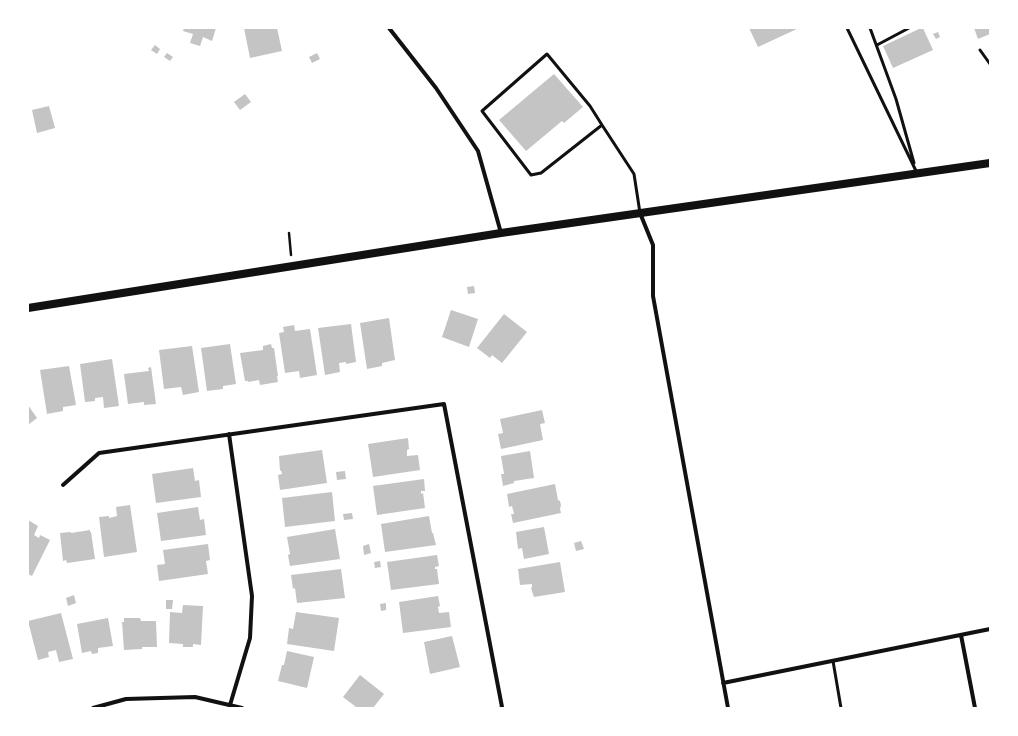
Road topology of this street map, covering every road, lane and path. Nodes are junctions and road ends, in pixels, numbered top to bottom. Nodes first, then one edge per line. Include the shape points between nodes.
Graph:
1 (389, 28) edge
2 (847, 28) edge
3 (870, 28) edge
4 (909, 28) edge
5 (877, 44) junction
6 (980, 50) dead end
7 (990, 64) edge
8 (602, 125) junction
9 (990, 162) edge
10 (917, 173) junction
11 (640, 213) junction
12 (289, 233) dead end
13 (501, 233) junction
14 (292, 266) junction
15 (28, 308) edge
16 (230, 434) junction
17 (63, 485) dead end
18 (990, 629) edge
19 (961, 635) junction
20 (833, 661) junction
21 (724, 683) junction
22 (230, 705) junction
23 (93, 708) edge
24 (242, 708) edge
25 (501, 708) edge
26 (728, 708) edge
27 (841, 708) edge
28 (974, 708) edge

1 - 13 street via 436,88 478,151
2 - 10 lane
3 - 5 lane
4 - 5 lane
5 - 10 lane
6 - 7 lane
8 - 8 lane via 590,106 547,54 482,111 531,175 541,173
8 - 11 lane via 634,174
9 - 10 main road
10 - 11 main road
11 - 13 main road
11 - 21 street via 653,245 653,296
12 - 14 path
13 - 14 main road
14 - 15 main road
16 - 17 street via 98,452
16 - 22 street via 252,596 250,638
16 - 25 street via 444,404
18 - 19 street
19 - 20 street
19 - 28 street
20 - 21 street
20 - 27 lane
21 - 26 street
22 - 23 street via 195,697 126,699
22 - 24 street

